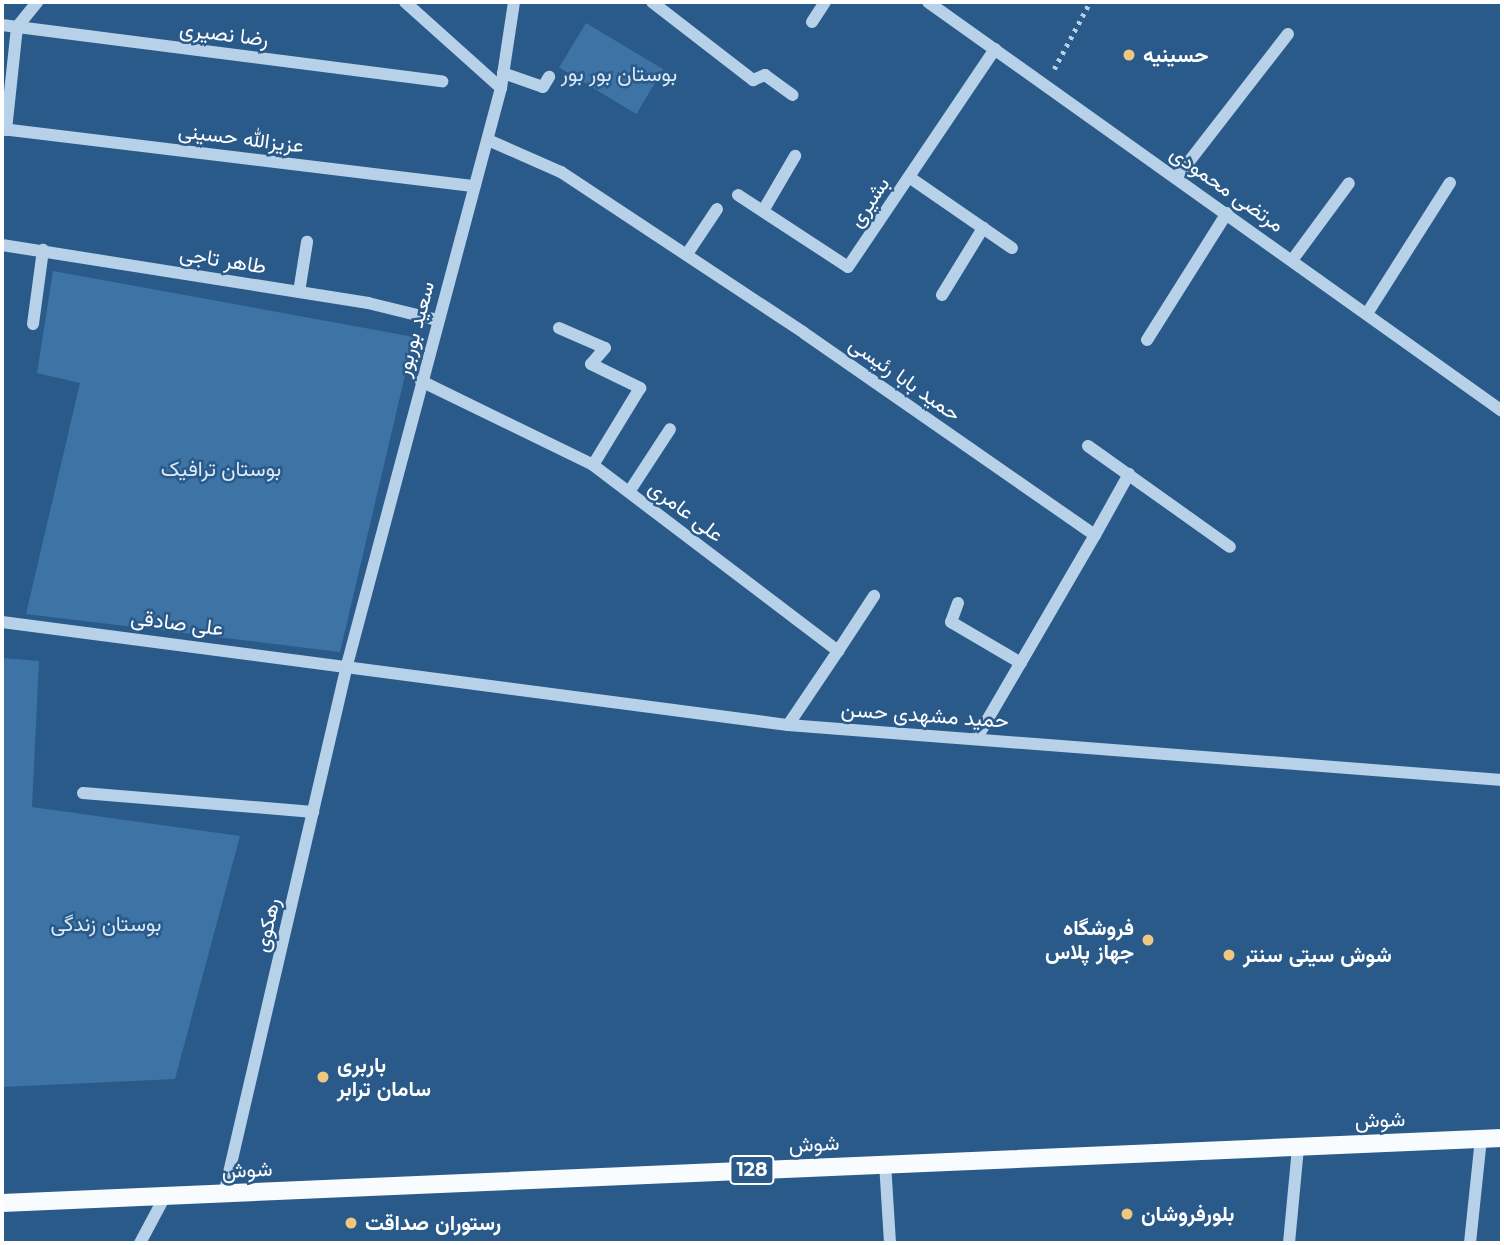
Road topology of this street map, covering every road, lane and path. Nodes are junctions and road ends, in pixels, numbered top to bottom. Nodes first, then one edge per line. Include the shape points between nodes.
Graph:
1 (37, 2) edge
2 (405, 2) edge
3 (514, 2) edge
4 (652, 2) edge
5 (825, 2) edge
6 (928, 2) edge
7 (1090, 2) edge
8 (812, 22) dead end
9 (2, 25) edge
10 (18, 27) junction
11 (1288, 34) dead end
12 (995, 49) junction
13 (503, 73) junction
14 (549, 78) dead end
15 (442, 80) dead end
16 (1045, 84) junction
17 (501, 88) junction
18 (793, 95) dead end
19 (4, 130) edge
20 (488, 140) junction
21 (795, 156) dead end
22 (909, 177) junction
23 (1177, 177) junction
24 (1349, 183) dead end
25 (1450, 183) dead end
26 (475, 186) junction
27 (738, 195) dead end
28 (717, 209) dead end
29 (763, 211) junction
30 (1227, 212) junction
31 (983, 228) junction
32 (307, 242) dead end
33 (2, 245) edge
34 (1012, 248) dead end
35 (43, 250) junction
36 (687, 254) junction
37 (1293, 259) junction
38 (299, 292) junction
39 (942, 295) dead end
40 (1368, 312) junction
41 (437, 320) junction
42 (33, 324) dead end
43 (559, 328) dead end
44 (1147, 340) dead end
45 (421, 381) junction
46 (1502, 411) edge
47 (670, 429) dead end
48 (1088, 446) dead end
49 (593, 464) junction
50 (1129, 474) junction
51 (629, 492) junction
52 (1095, 535) junction
53 (1230, 547) dead end
54 (874, 596) dead end
55 (958, 603) dead end
56 (2, 622) edge
57 (838, 651) junction
58 (1021, 663) junction
59 (347, 665) junction
60 (788, 724) junction
61 (976, 738) junction
62 (1502, 780) edge
63 (83, 793) dead end
64 (313, 812) junction
65 (1502, 1138) edge
66 (1480, 1139) junction
67 (1298, 1147) junction
68 (885, 1163) junction
69 (224, 1194) junction
70 (164, 1198) junction
71 (2, 1203) edge
72 (139, 1243) edge
73 (890, 1243) edge
74 (1289, 1243) edge
75 (1471, 1243) edge

1 - 10 street
2 - 17 street
3 - 13 street, سعید بوربور
4 - 18 street via 753,80 765,75
5 - 8 street
6 - 12 street, مرتضی محمودی
7 - 16 path
9 - 10 street, رضا نصیری
10 - 15 street, رضا نصیری
10 - 19 street
11 - 23 street
12 - 16 street, مرتضی محمودی
12 - 22 street, بشیری
13 - 14 street via 543,87
13 - 17 street, سعید بوربور
16 - 23 street, مرتضی محمودی
17 - 20 street, سعید بوربور
19 - 26 street, عزیزالله حسینی
20 - 26 street, سعید بوربور
20 - 36 street, حمید بابا رئیسی via 561,172
21 - 29 street
22 - 29 street, بشیری via 848,267
22 - 31 street
23 - 30 street, مرتضی محمودی
24 - 37 street
25 - 40 street
26 - 41 street, سعید بوربور
27 - 29 street, بشیری
28 - 36 street
30 - 37 street, مرتضی محمودی
30 - 44 street
31 - 34 street
31 - 39 street
32 - 38 street
33 - 35 street, طاهر تاجی
35 - 38 street, طاهر تاجی
35 - 42 street
36 - 52 street, حمید بابا رئیسی
37 - 40 street, مرتضی محمودی
38 - 41 street, طاهر تاجی
40 - 46 street, مرتضی محمودی
41 - 45 street, سعید بوربور
43 - 49 street via 605,348 591,363 640,388
45 - 49 street, علی عامری
45 - 59 street, سعید بوربور
47 - 51 street
48 - 50 street
49 - 51 street, علی عامری
50 - 52 street
50 - 53 street
51 - 57 street, علی عامری
52 - 58 street
54 - 57 street
55 - 58 street via 951,622
56 - 59 street, علی صادقی
57 - 60 street
58 - 61 street
59 - 60 street, حمید مشهدی حسن
59 - 64 street, رهکوی
60 - 61 street, حمید مشهدی حسن
61 - 62 street, حمید مشهدی حسن
63 - 64 street
64 - 69 street, رهکوی
65 - 66 main road, شوش / 128
66 - 67 main road, شوش / 128
66 - 75 street
67 - 68 main road, شوش / 128
67 - 74 street
68 - 69 main road, شوش / 128
68 - 73 street
69 - 70 main road, شوش / 128
70 - 71 main road, شوش / 128
70 - 72 street

